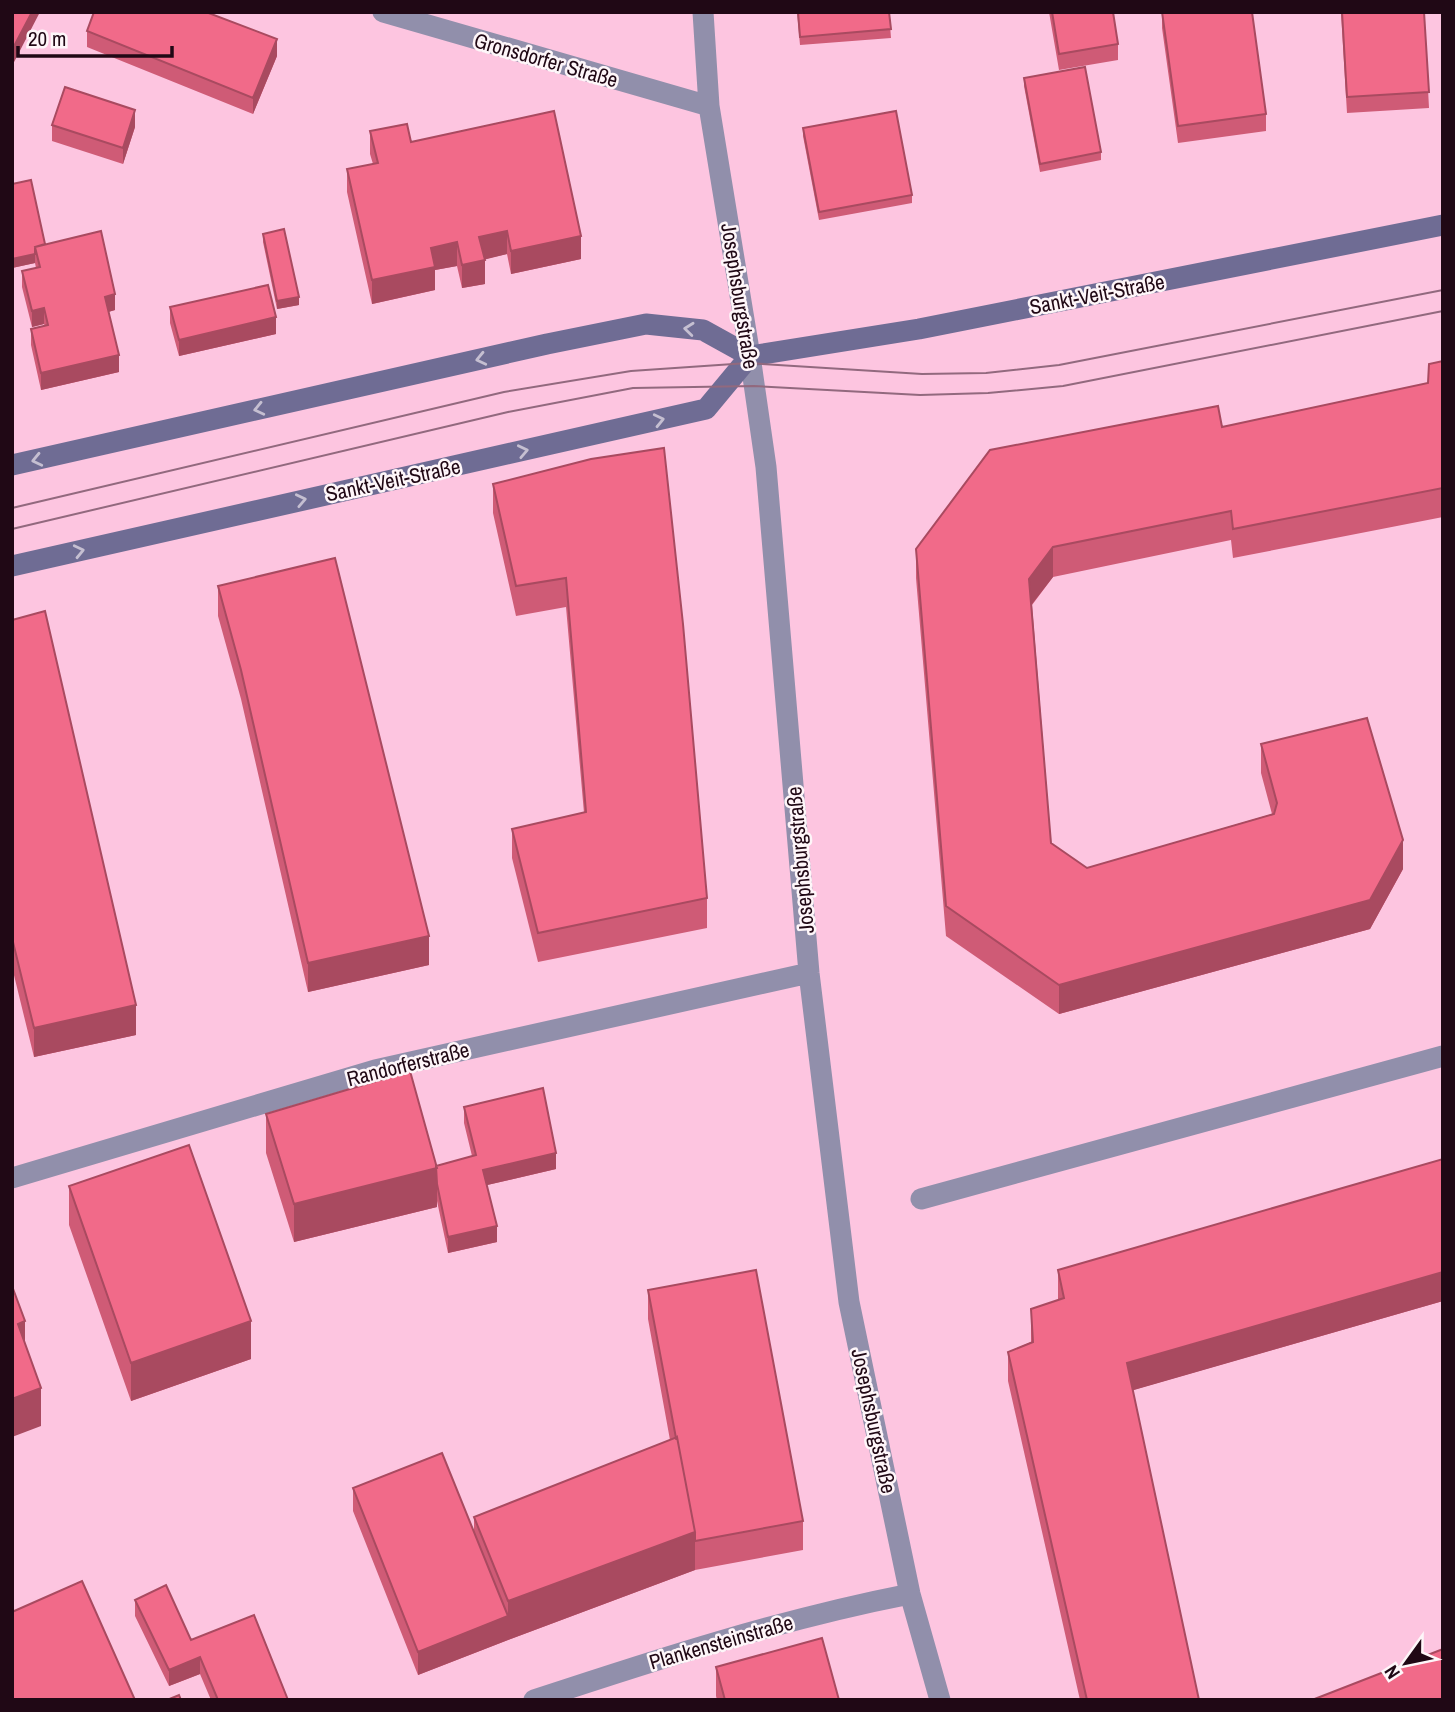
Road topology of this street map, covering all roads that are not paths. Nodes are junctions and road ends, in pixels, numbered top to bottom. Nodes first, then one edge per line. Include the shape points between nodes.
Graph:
1 (383, 12) edge
2 (703, 12) edge
3 (709, 106) junction
4 (1443, 225) edge
5 (750, 356) junction
6 (12, 465) edge
7 (12, 566) edge
8 (809, 972) junction
9 (1443, 1056) edge
10 (12, 1178) edge
11 (921, 1199) dead end
12 (910, 1594) junction
13 (534, 1700) edge
14 (940, 1700) edge

1 - 3 street, Gronsdorfer Straße
2 - 3 street, Josephsburgstraße
3 - 5 street, Josephsburgstraße
4 - 5 street, Sankt-Veit-Straße via 919,329
5 -> 6 street via 703,330 646,324
7 -> 5 street, Sankt-Veit-Straße via 706,409
5 - 8 street, Josephsburgstraße via 766,467
8 - 10 street, Randorferstraße via 375,1070
8 - 12 street, Josephsburgstraße via 849,1302
9 - 11 street
12 - 13 street, Plankensteinstraße via 670,1655
12 - 14 street, Josephsburgstraße

